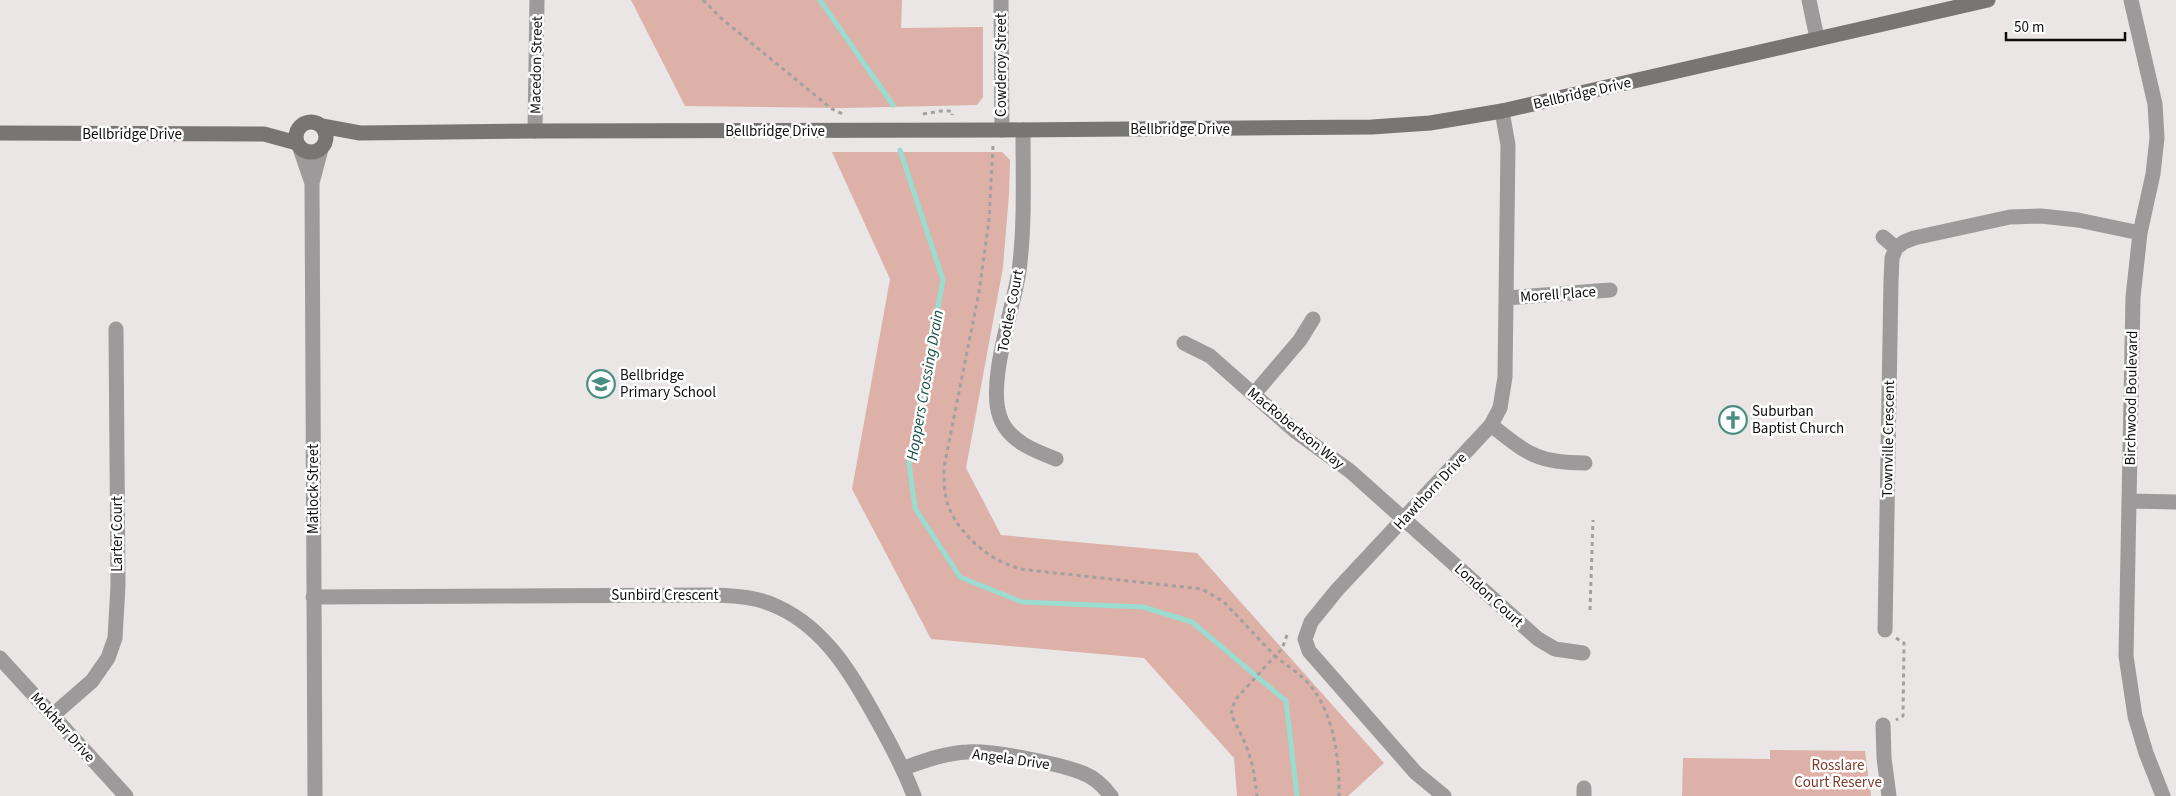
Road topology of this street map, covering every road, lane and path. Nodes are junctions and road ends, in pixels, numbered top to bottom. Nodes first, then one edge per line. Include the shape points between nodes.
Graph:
1 (537, 0) edge
2 (1001, 0) edge
3 (1809, 0) edge
4 (1988, 0) edge
5 (2131, 0) edge
6 (1818, 38) junction
7 (1502, 111) junction
8 (303, 124) junction
9 (322, 126) junction
10 (535, 130) junction
11 (1002, 130) junction
12 (1023, 130) junction
13 (0, 133) edge
14 (264, 134) junction
15 (360, 134) junction
16 (299, 145) junction
17 (322, 147) junction
18 (312, 183) junction
19 (2140, 233) junction
20 (1883, 237) dead end
21 (1896, 248) junction
22 (1610, 290) dead end
23 (1506, 298) junction
24 (1313, 319) dead end
25 (116, 329) dead end
26 (1184, 343) dead end
27 (1254, 394) junction
28 (1491, 425) junction
29 (1056, 459) dead end
30 (1586, 464) dead end
31 (2129, 501) junction
32 (2176, 502) edge
33 (1404, 519) junction
34 (1593, 520) dead end
35 (313, 597) junction
36 (1590, 610) dead end
37 (1885, 630) joint
38 (1287, 635) dead end
39 (1583, 653) dead end
40 (0, 658) edge
41 (53, 715) junction
42 (1883, 725) joint
43 (904, 768) junction
44 (126, 796) edge
45 (315, 796) edge
46 (914, 796) edge
47 (1111, 796) edge
48 (1339, 796) edge
49 (1444, 796) edge
50 (1889, 796) edge
51 (2163, 796) edge

1 - 10 street, Macedon Street
2 - 11 street, Cowderoy Street
3 - 6 street
4 - 6 street, Bellbridge Drive
5 - 19 street, Birchwood Boulevard via 2156,121 2154,174
6 - 7 street, Bellbridge Drive
7 - 12 street, Bellbridge Drive via 1430,123 1372,127
7 - 23 street, Hawthorn Drive via 1508,145
8 - 9 street via 313,122
8 - 14 street, Bellbridge Drive
8 - 16 street via 296,132
9 - 15 street, Bellbridge Drive
9 - 17 street via 326,135
10 - 11 street, Bellbridge Drive
10 - 15 street, Bellbridge Drive
11 - 12 street, Bellbridge Drive
12 - 29 street, Tootles Court via 1019,271 995,399 1008,432 1027,446
13 - 14 street, Bellbridge Drive
14 - 16 street, Bellbridge Drive
15 - 17 street, Bellbridge Drive
16 - 17 street via 311,152
16 - 18 street, Matlock Street
17 - 18 street, Matlock Street
18 - 35 street, Matlock Street
19 - 21 street via 2078,220 2010,217 1914,238
19 - 31 street, Birchwood Boulevard via 2133,298
20 - 21 street
21 - 37 street, Townville Crescent via 1891,281
22 - 23 street, Morell Place
23 - 28 street, Hawthorn Drive via 1503,395
24 - 27 street via 1300,340
25 - 41 street, Larter Court via 118,586 115,638 108,658 92,681
26 - 27 street, MacRobertson Way via 1210,356
27 - 33 street, MacRobertson Way
28 - 30 street via 1541,459
28 - 33 street, Hawthorn Drive
31 - 32 street
31 - 51 street, Birchwood Boulevard via 2126,656 2135,716
33 - 39 street, London Court via 1538,639 1555,649
33 - 49 street, Hawthorn Drive via 1337,590 1311,622 1305,639 1309,651 1416,773
34 - 36 path
35 - 43 street, Sunbird Crescent via 749,597 778,606 806,623 834,651 859,687
35 - 45 street, Matlock Street
37 - 42 path via 1904,644 1904,689 1903,716
38 - 48 path via 1282,649 1275,656 1312,687 1320,700 1332,732
40 - 41 street, Mokhtar Drive
41 - 44 street, Mokhtar Drive
42 - 50 street
43 - 46 street, Sunbird Crescent
43 - 47 street, Angela Drive via 937,757 968,752 999,754 1086,774

